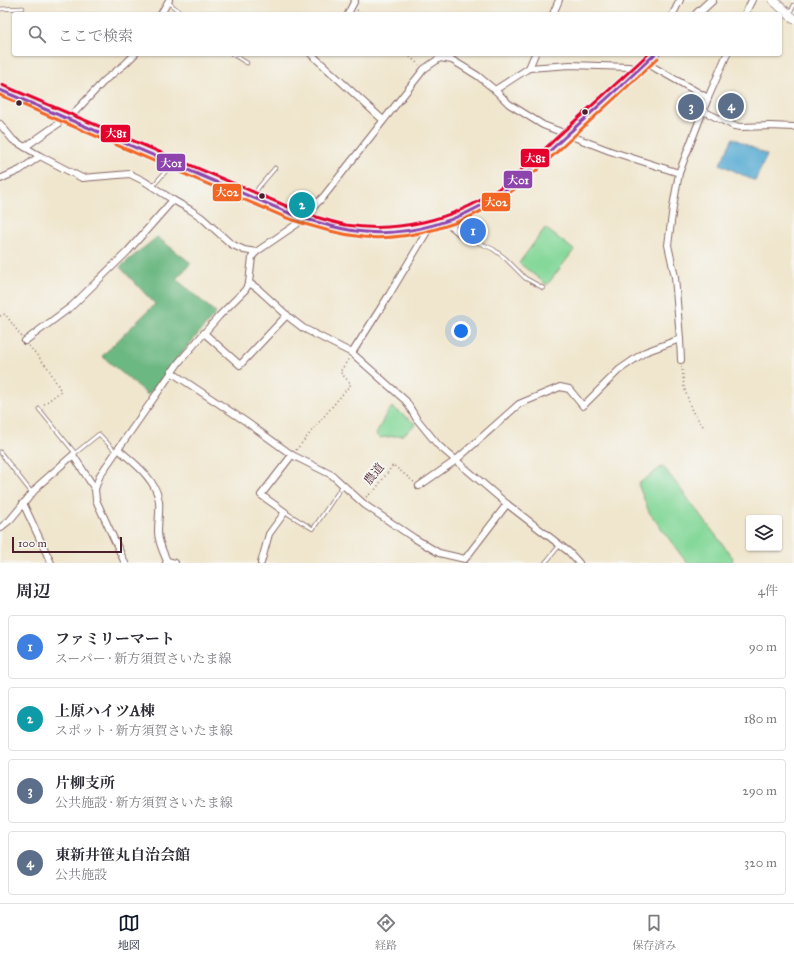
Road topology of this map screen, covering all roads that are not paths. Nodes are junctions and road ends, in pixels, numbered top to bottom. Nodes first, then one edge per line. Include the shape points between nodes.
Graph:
1 (355, 0) edge
2 (560, 0) edge
3 (680, 0) edge
4 (712, 0) edge
5 (752, 0) edge
6 (773, 0) edge
7 (168, 1) edge
8 (794, 5) edge
9 (23, 8) dead end
10 (0, 9) edge
11 (162, 12) edge
12 (180, 12) edge
13 (349, 12) edge
14 (554, 12) edge
15 (674, 12) edge
16 (699, 12) edge
17 (746, 12) edge
18 (792, 17) edge
19 (133, 56) edge
20 (235, 56) edge
21 (317, 56) edge
22 (534, 56) edge
23 (653, 56) edge
24 (726, 56) edge
25 (246, 63) dead end
26 (646, 63) junction
27 (529, 68) junction
28 (637, 70) junction
29 (0, 90) edge
30 (495, 90) junction
31 (708, 98) junction
32 (703, 111) junction
33 (66, 117) junction
34 (383, 120) junction
35 (0, 124) edge
36 (794, 127) edge
37 (568, 135) junction
38 (25, 147) junction
39 (40, 156) junction
40 (172, 164) junction
41 (275, 168) dead end
42 (679, 173) junction
43 (0, 179) edge
44 (153, 186) junction
45 (254, 198) junction
46 (173, 200) junction
47 (302, 218) junction
48 (445, 221) junction
49 (431, 225) junction
50 (463, 236) joint
51 (256, 252) junction
52 (249, 283) junction
53 (543, 288) dead end
54 (287, 315) junction
55 (204, 333) junction
56 (680, 339) junction
57 (25, 341) road end
58 (352, 353) junction
59 (681, 360) road end
60 (171, 372) junction
61 (39, 409) road end
62 (117, 450) junction
63 (0, 452) edge
64 (74, 454) junction
65 (292, 455) junction
66 (455, 460) junction
67 (343, 485) junction
68 (419, 486) road end
69 (95, 489) junction
70 (32, 493) junction
71 (23, 503) junction
72 (507, 504) junction
73 (285, 512) junction
74 (0, 528) edge
75 (560, 545) junction
76 (464, 561) edge
77 (167, 562) edge
78 (51, 563) edge
79 (125, 563) edge
80 (175, 563) edge
81 (261, 563) edge
82 (545, 563) edge
83 (579, 563) edge

1 - 13 street
2 - 14 street
3 - 15 street
4 - 16 main road
5 - 17 street
6 - 18 main road
7 - 11 street
7 - 12 lane
8 - 18 lane
9 - 10 lane
19 - 33 street via 105,80 73,114
20 - 25 lane
21 - 34 street
22 - 27 street
23 - 26 main road
24 - 31 street
26 - 28 main road
26 - 31 street
27 - 28 street via 570,65 629,67
27 - 30 street
28 - 37 main road
29 - 33 main road
30 - 34 street via 452,60 440,58 424,69
30 - 37 street via 508,104 527,116
31 - 32 street
32 - 36 street via 734,126
32 - 42 street
33 - 38 street
33 - 40 main road
34 - 47 street via 324,196
35 - 38 street via 13,140
37 - 42 street
37 - 48 main road via 529,171 499,194 471,211
38 - 39 street
39 - 43 street via 20,170
39 - 44 street via 82,178 130,174
40 - 44 lane
40 - 45 main road
41 - 45 lane via 258,188
42 - 56 street via 668,245 675,277
44 - 46 street
45 - 47 main road
46 - 51 street via 190,208 231,244
46 - 57 street via 128,251 72,306
47 - 49 main road via 365,232 398,231
47 - 51 street
48 - 49 main road
48 - 50 street
49 - 58 street
50 - 53 lane via 493,249 525,278
51 - 52 street via 252,257
52 - 54 street
52 - 55 street
54 - 55 street via 240,365
54 - 58 street via 303,328
55 - 60 street
56 - 59 street
56 - 66 street via 644,352 619,370 583,406 569,389 560,387 519,404
58 - 66 street via 406,401 438,445
60 - 62 street
60 - 65 street
61 - 64 lane
62 - 64 lane via 99,434
62 - 69 street via 100,475
62 - 77 street via 138,466 154,486 159,500 159,539
63 - 70 lane
64 - 69 street
64 - 70 street
65 - 67 street via 332,475
65 - 73 street via 261,495
66 - 68 street
66 - 72 street
67 - 73 lane via 313,530
67 - 76 street via 365,505 414,538 439,553
69 - 79 street via 96,500
70 - 71 street
71 - 74 street
71 - 78 street
72 - 75 street
72 - 76 street
73 - 81 street via 269,534
75 - 82 lane
75 - 83 street
77 - 80 street

